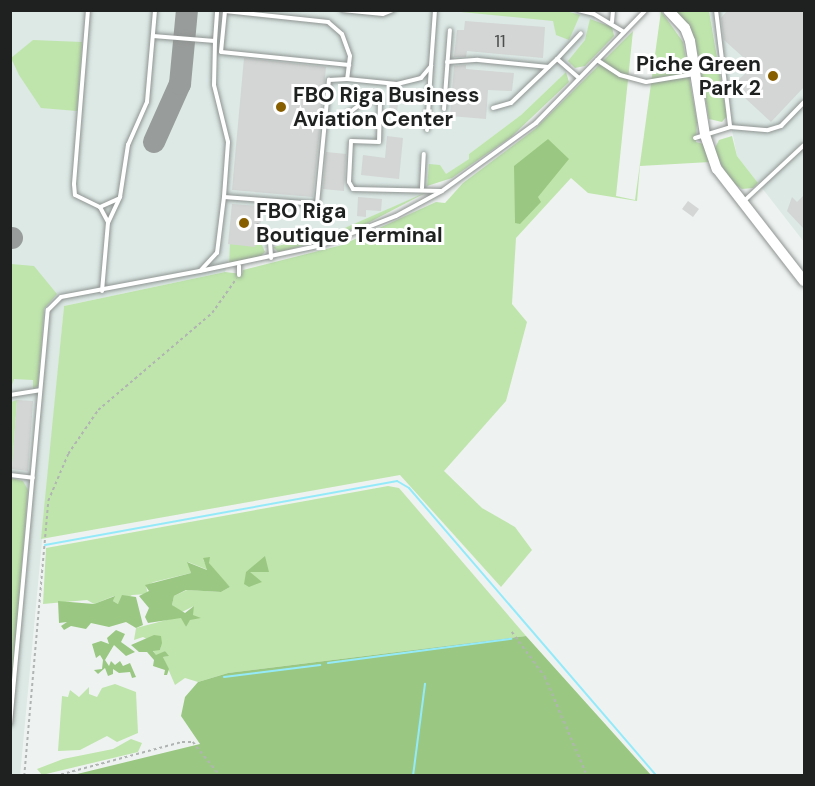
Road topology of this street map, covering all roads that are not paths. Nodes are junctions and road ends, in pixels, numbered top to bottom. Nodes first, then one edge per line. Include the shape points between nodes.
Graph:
1 (88, 10) edge
2 (155, 10) edge
3 (217, 10) edge
4 (342, 10) edge
5 (393, 10) edge
6 (435, 10) edge
7 (578, 10) edge
8 (613, 10) edge
9 (646, 10) edge
10 (668, 10) edge
11 (716, 10) edge
12 (225, 11) edge
13 (612, 22) junction
14 (450, 30) dead end
15 (624, 32) junction
16 (581, 33) dead end
17 (153, 36) junction
18 (215, 41) junction
19 (558, 59) junction
20 (597, 60) junction
21 (447, 62) junction
22 (349, 64) junction
23 (431, 66) junction
24 (549, 67) junction
25 (695, 74) junction
26 (579, 78) junction
27 (347, 79) junction
28 (804, 102) edge
29 (493, 108) dead end
30 (444, 109) dead end
31 (349, 113) dead end
32 (730, 127) junction
33 (427, 130) dead end
34 (700, 136) junction
35 (804, 145) edge
36 (424, 154) dead end
37 (422, 188) junction
38 (442, 192) junction
39 (120, 197) junction
40 (224, 197) junction
41 (741, 204) junction
42 (100, 207) junction
43 (108, 223) junction
44 (270, 242) dead end
45 (271, 258) junction
46 (239, 266) junction
47 (200, 271) junction
48 (239, 274) road end
49 (804, 281) edge
50 (102, 291) junction
51 (41, 390) junction
52 (10, 394) edge
53 (10, 475) edge
54 (33, 478) junction
55 (10, 724) edge

1 - 42 lane via 74,184 75,195 81,201
2 - 17 lane
3 - 18 lane
4 - 5 lane via 383,15
6 - 23 lane
7 - 13 lane
8 - 13 lane
9 - 15 lane
10 - 25 street via 684,28
11 - 32 lane
12 - 22 lane via 328,22 342,34
12 - 22 lane via 221,52
13 - 15 lane
14 - 21 lane
15 - 20 lane
16 - 19 lane
17 - 18 lane
17 - 39 lane via 147,102 125,155
18 - 40 lane via 214,85 228,142
19 - 24 lane
19 - 26 lane
20 - 25 lane via 620,75 646,82
20 - 26 lane
21 - 24 lane via 478,60
21 - 30 lane
22 - 27 lane
23 - 27 lane via 422,78 397,84
23 - 33 lane
24 - 29 lane via 511,103
25 - 34 street
26 - 38 lane via 536,123
27 - 40 lane via 329,80 317,204
28 - 32 lane via 782,126 768,130
31 - 37 lane via 368,98 380,102 379,142 351,141 349,182 353,189
32 - 34 lane
34 - 41 street
35 - 41 lane
36 - 37 lane
37 - 38 lane
38 - 45 lane via 357,233
39 - 42 lane
39 - 43 lane
40 - 47 lane via 217,253
41 - 49 street
42 - 43 lane
43 - 50 lane
44 - 45 lane
45 - 46 lane
46 - 47 lane
46 - 48 lane
47 - 50 lane
50 - 51 lane via 61,297 48,310
51 - 52 lane
51 - 54 lane
53 - 54 lane
54 - 55 lane

